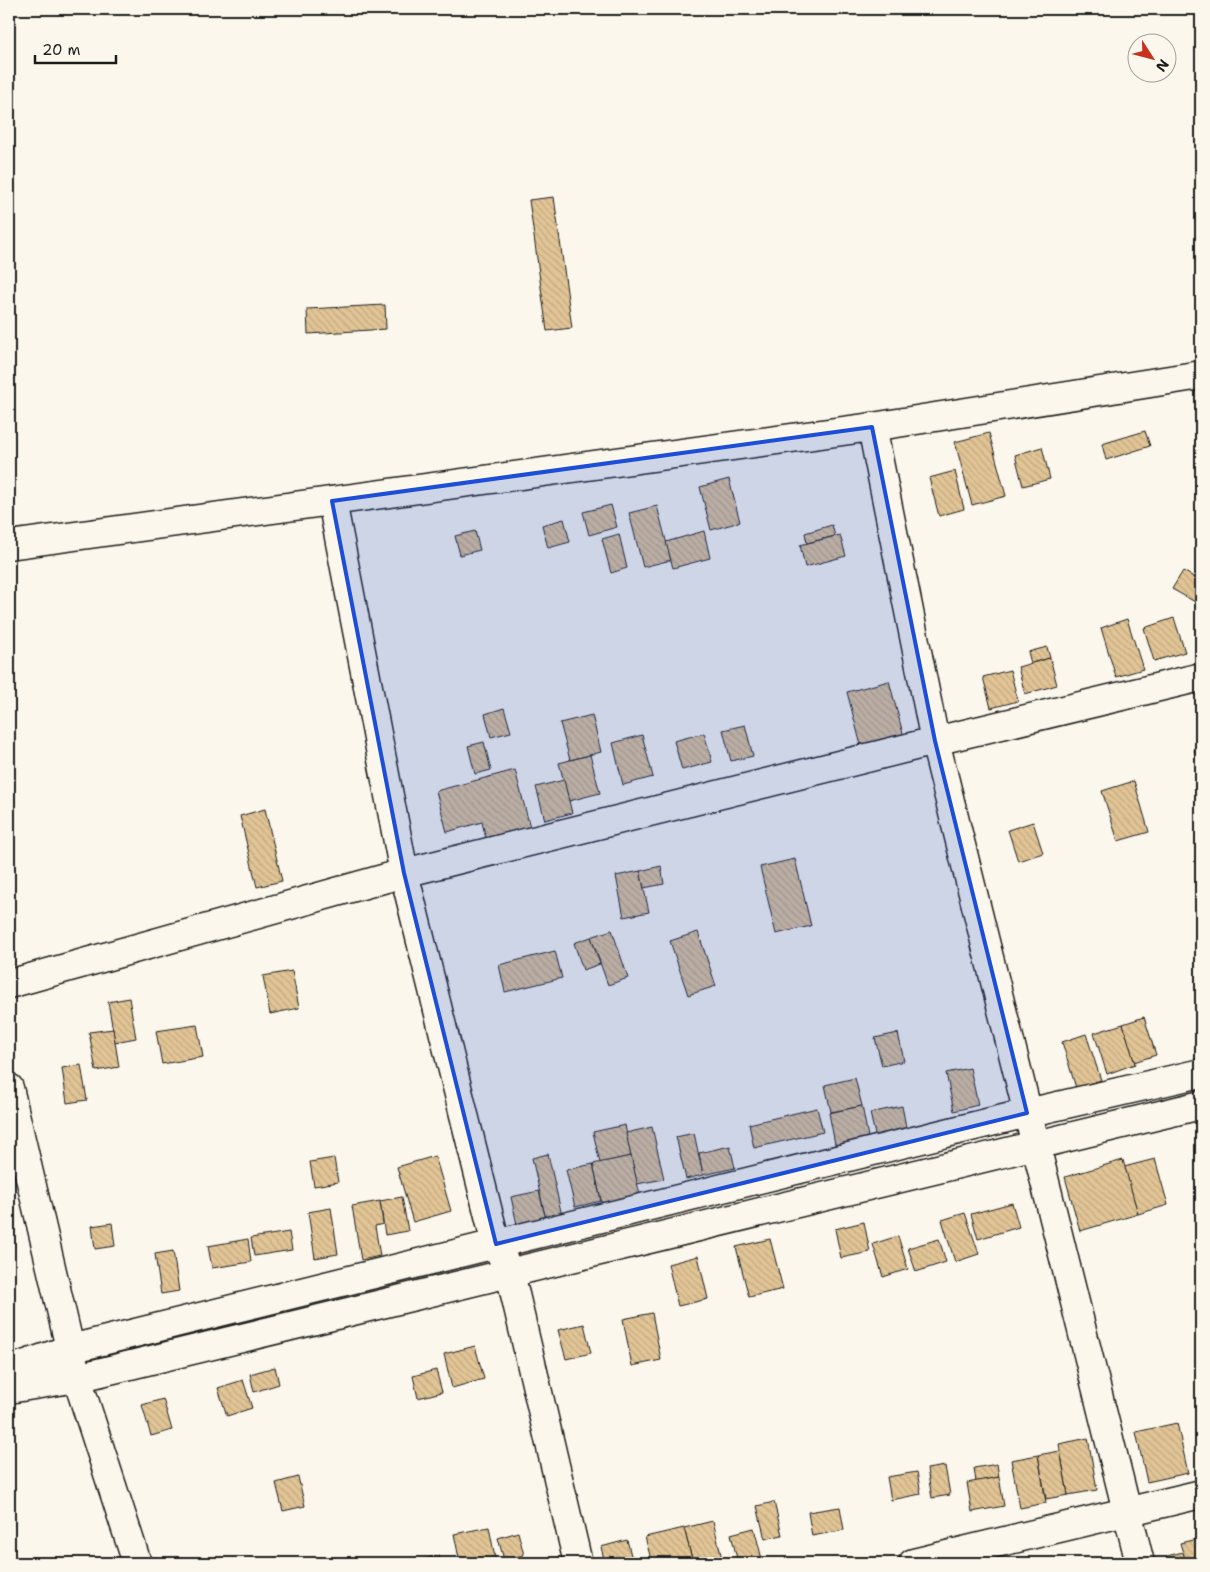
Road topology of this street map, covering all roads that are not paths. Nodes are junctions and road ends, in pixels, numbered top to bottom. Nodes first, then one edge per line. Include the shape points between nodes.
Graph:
1 (1201, 375) edge
2 (872, 427) junction
3 (332, 501) junction
4 (9, 545) edge
5 (1201, 677) edge
6 (935, 741) junction
7 (404, 873) junction
8 (9, 984) edge
9 (1201, 1073) edge
10 (9, 1088) edge
11 (1201, 1105) edge
12 (1027, 1113) junction
13 (1035, 1144) junction
14 (496, 1244) junction
15 (510, 1273) junction
16 (70, 1348) junction
17 (9, 1370) edge
18 (77, 1378) junction
19 (9, 1389) edge
20 (1201, 1494) edge
21 (1127, 1512) junction
22 (136, 1563) edge
23 (578, 1563) edge
24 (913, 1563) edge
25 (1140, 1563) edge

1 - 2 street
2 - 3 street
2 - 6 street
3 - 4 street
3 - 7 street
5 - 6 street
6 - 7 street
6 - 12 street
7 - 8 street
7 - 14 street
9 - 12 street
10 - 16 street
11 - 13 street
12 - 13 street
12 - 14 street
13 - 15 street
13 - 21 street
14 - 15 street
14 - 16 street
15 - 18 street
15 - 23 street
16 - 17 street
16 - 18 street
18 - 19 street
18 - 22 street
20 - 21 street
21 - 24 street
21 - 25 street

